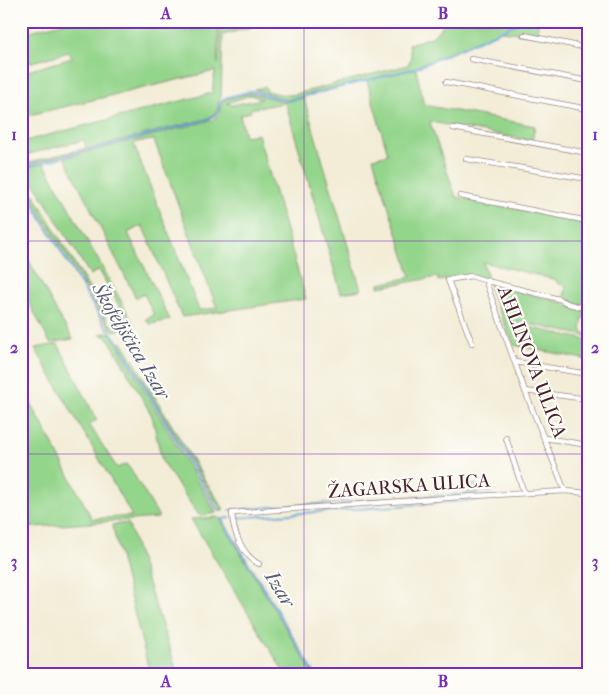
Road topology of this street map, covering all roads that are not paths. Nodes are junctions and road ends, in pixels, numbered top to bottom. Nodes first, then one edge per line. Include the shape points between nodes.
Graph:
1 (524, 35) dead end
2 (588, 48) edge
3 (471, 59) dead end
4 (446, 82) dead end
5 (588, 82) edge
6 (588, 109) edge
7 (452, 128) dead end
8 (588, 153) edge
9 (466, 159) dead end
10 (588, 180) edge
11 (460, 196) dead end
12 (588, 221) edge
13 (487, 280) junction
14 (588, 309) edge
15 (472, 343) dead end
16 (515, 362) junction
17 (588, 374) edge
18 (525, 391) junction
19 (588, 399) edge
20 (506, 438) dead end
21 (545, 438) junction
22 (588, 445) edge
23 (566, 491) junction
24 (524, 493) junction
25 (588, 493) edge
26 (259, 564) dead end

1 - 2 street
3 - 5 street
4 - 6 street
7 - 8 street
9 - 10 street
11 - 12 street
13 - 14 street via 559,298
13 - 15 street, AHLINOVA ULICA via 471,276 448,280
13 - 16 street, AHLINOVA ULICA via 486,285
16 - 17 street
16 - 18 street, AHLINOVA ULICA
18 - 19 street
18 - 21 street, AHLINOVA ULICA
20 - 24 street
21 - 22 street
21 - 23 street, AHLINOVA ULICA
23 - 24 street, ŽAGARSKA ULICA
23 - 25 street, ŽAGARSKA ULICA
24 - 26 street, ŽAGARSKA ULICA via 232,513 235,533 251,559

